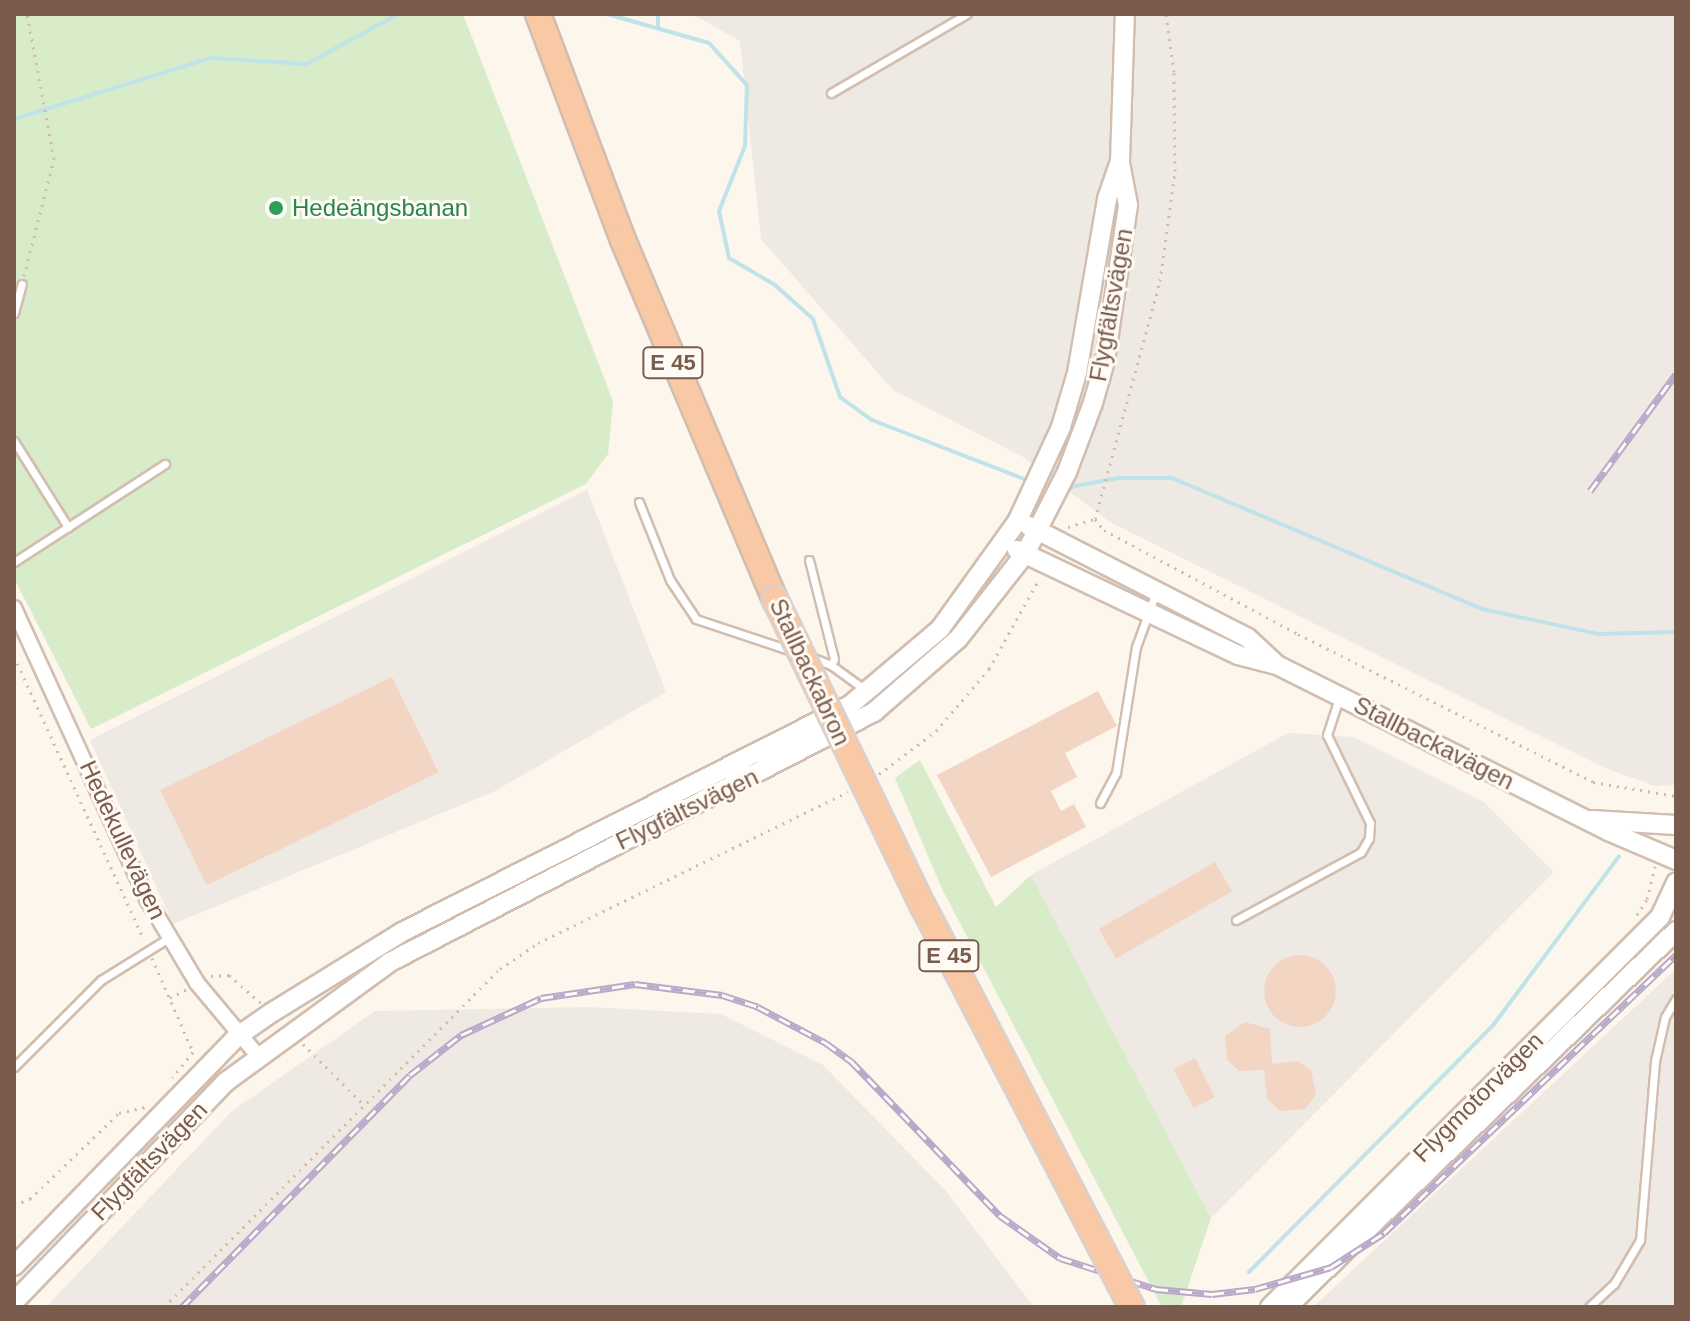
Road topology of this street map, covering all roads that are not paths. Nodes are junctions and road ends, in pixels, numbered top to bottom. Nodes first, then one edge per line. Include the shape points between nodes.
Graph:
1 (538, 14) edge
2 (967, 14) edge
3 (1125, 14) edge
4 (831, 93) dead end
5 (1120, 161) junction
6 (22, 284) road end
7 (14, 313) edge
8 (14, 441) edge
9 (165, 464) dead end
10 (639, 502) dead end
11 (1021, 514) junction
12 (68, 527) junction
13 (1039, 530) junction
14 (1004, 543) junction
15 (1025, 554) junction
16 (809, 560) dead end
17 (14, 562) edge
18 (1157, 590) junction
19 (14, 608) edge
20 (1147, 610) junction
21 (831, 665) junction
22 (1277, 665) junction
23 (866, 691) junction
24 (1340, 696) junction
25 (1100, 803) dead end
26 (1592, 820) junction
27 (1676, 825) edge
28 (1676, 847) edge
29 (1670, 856) edge
30 (1676, 882) edge
31 (1236, 920) dead end
32 (1676, 931) edge
33 (170, 937) junction
34 (1676, 999) edge
35 (238, 1036) junction
36 (258, 1056) junction
37 (14, 1067) edge
38 (14, 1266) edge
39 (14, 1302) edge
40 (1132, 1307) edge
41 (1270, 1307) edge
42 (1287, 1307) edge
43 (1589, 1307) edge

1 - 40 highway, Stallbackabron / E 45, bridge via 623,240 775,599 923,906
2 - 4 lane
3 - 5 street, Flygfältsvägen
5 - 11 street, Flygfältsvägen via 1107,199 1077,373 1044,467
5 - 13 street, Flygfältsvägen via 1128,205 1105,361 1067,472
6 - 7 lane
8 - 12 lane
9 - 12 lane
10 - 21 lane via 670,580 696,619
11 - 13 street, Stallbackavägen
11 - 14 street, Flygfältsvägen
12 - 17 lane
13 - 15 street, Flygfältsvägen
13 - 18 street, Stallbackavägen
14 - 15 street, Stallbackavägen
14 - 23 street, Flygfältsvägen via 940,629
15 - 20 street, Stallbackavägen
15 - 36 street, Flygfältsvägen via 958,639 874,712 445,930 390,962
16 - 21 lane via 834,659
18 - 20 lane
18 - 22 street, Stallbackavägen via 1248,638
19 - 33 street, Hedekullevägen via 147,899
20 - 22 street, Stallbackavägen via 1238,655
20 - 25 lane via 1116,773
21 - 23 lane
22 - 24 street, Stallbackavägen
23 - 35 street, Flygfältsvägen via 801,732 349,960
24 - 26 street, Stallbackavägen
24 - 31 lane via 1327,735 1370,823 1369,838 1361,852
26 - 27 street, Stallbackavägen
26 - 29 street, Stallbackavägen
28 - 29 street
30 - 41 street, Flygmotorvägen via 1660,917
32 - 42 street, Flygmotorvägen
33 - 35 street, Hedekullevägen
33 - 37 lane via 101,980
34 - 43 lane via 1665,1017 1655,1061 1640,1240 1614,1284
35 - 36 street, Hedekullevägen
35 - 38 street, Flygfältsvägen
36 - 39 street, Flygfältsvägen via 131,1177

